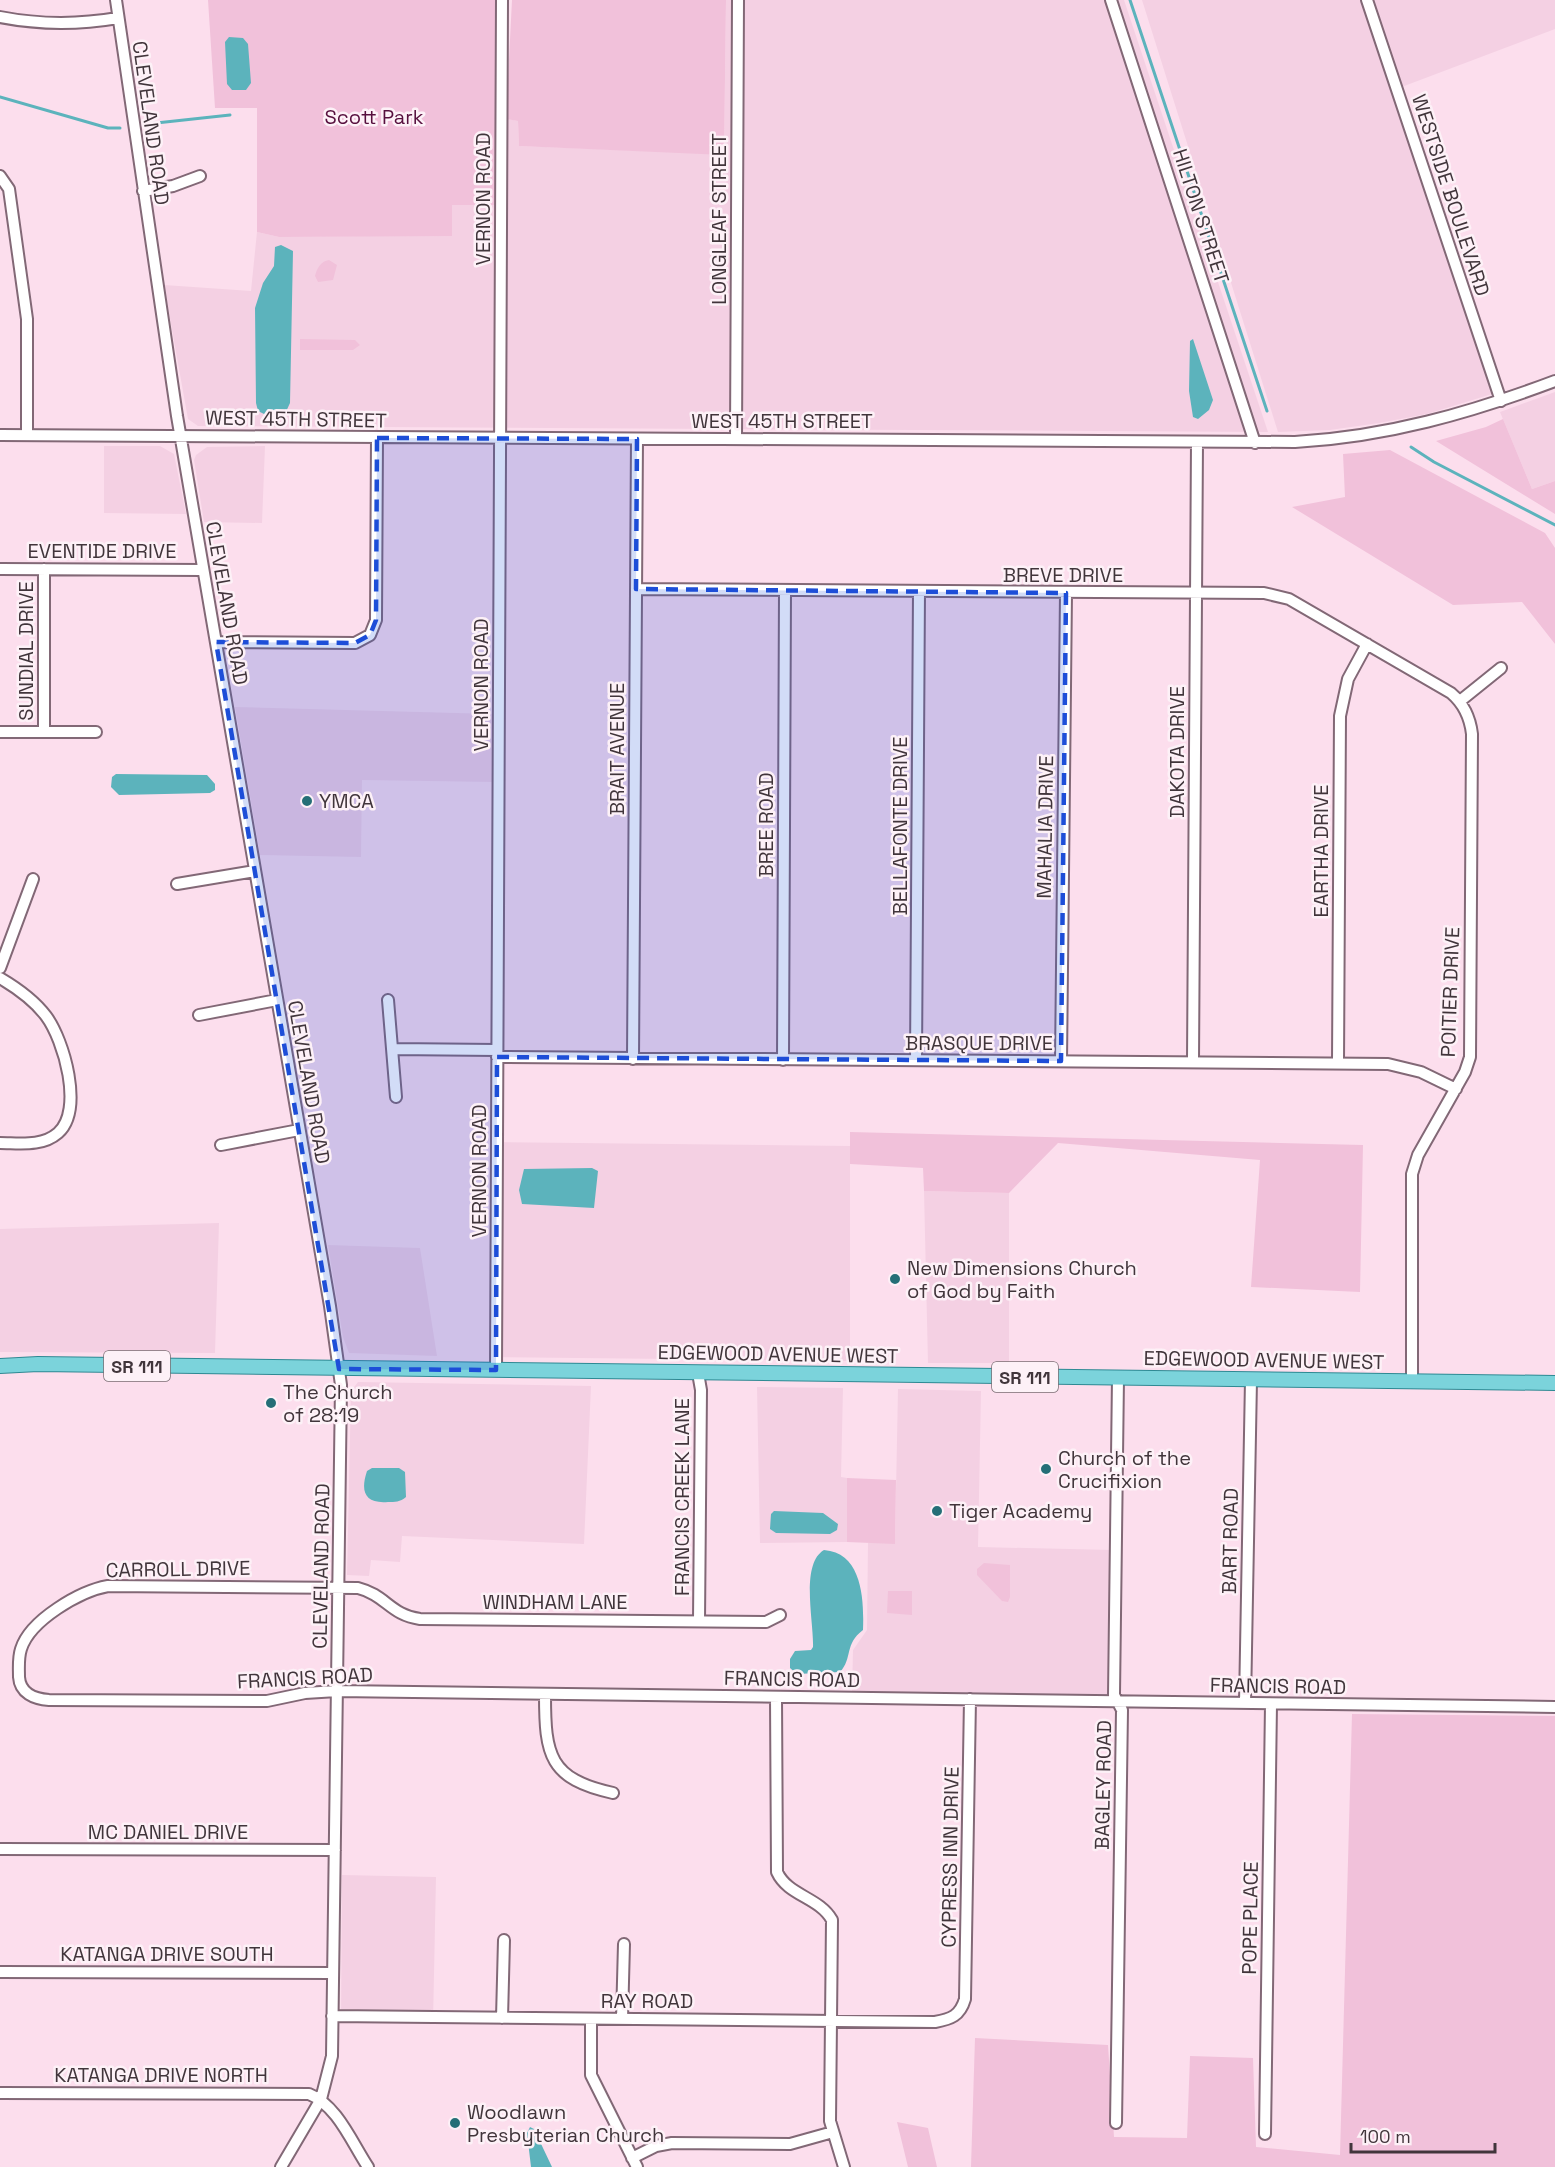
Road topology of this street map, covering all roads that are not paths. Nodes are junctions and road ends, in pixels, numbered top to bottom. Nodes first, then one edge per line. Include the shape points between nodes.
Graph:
1 (116, 0) edge
2 (502, 0) edge
3 (738, 0) edge
4 (1111, 0) edge
5 (1367, 0) edge
6 (0, 17) edge
7 (118, 18) junction
8 (0, 176) edge
9 (200, 176) dead end
10 (143, 191) junction
11 (1555, 381) edge
12 (1501, 401) junction
13 (0, 435) edge
14 (27, 435) junction
15 (180, 435) junction
16 (500, 437) junction
17 (377, 438) junction
18 (637, 439) junction
19 (736, 439) junction
20 (1197, 442) junction
21 (1255, 443) junction
22 (0, 569) edge
23 (44, 569) junction
24 (203, 570) junction
25 (636, 589) junction
26 (785, 591) junction
27 (919, 591) junction
28 (1196, 592) junction
29 (1065, 593) junction
30 (216, 642) junction
31 (1367, 644) junction
32 (1501, 668) dead end
33 (1460, 701) junction
34 (0, 732) edge
35 (44, 732) junction
36 (96, 732) dead end
37 (255, 870) junction
38 (33, 879) dead end
39 (177, 884) dead end
40 (0, 968) edge
41 (0, 978) edge
42 (277, 1000) junction
43 (388, 1000) dead end
44 (199, 1015) dead end
45 (392, 1049) junction
46 (497, 1053) junction
47 (633, 1059) junction
48 (783, 1060) junction
49 (916, 1060) junction
50 (1061, 1061) junction
51 (1193, 1061) junction
52 (1338, 1063) junction
53 (1456, 1089) junction
54 (396, 1097) dead end
55 (298, 1130) junction
56 (0, 1143) edge
57 (221, 1145) dead end
58 (0, 1366) edge
59 (339, 1369) junction
60 (495, 1370) junction
61 (698, 1373) junction
62 (1118, 1378) junction
63 (1251, 1380) junction
64 (1412, 1382) junction
65 (1555, 1383) edge
66 (338, 1587) junction
67 (780, 1615) dead end
68 (699, 1621) junction
69 (337, 1691) junction
70 (545, 1695) junction
71 (30, 1696) joint
72 (776, 1697) junction
73 (970, 1699) junction
74 (1118, 1702) junction
75 (1245, 1703) junction
76 (1270, 1704) junction
77 (1555, 1707) edge
78 (613, 1793) dead end
79 (0, 1849) edge
80 (335, 1850) junction
81 (504, 1940) dead end
82 (624, 1944) dead end
83 (0, 1972) edge
84 (333, 1973) junction
85 (959, 2014) joint
86 (332, 2016) junction
87 (502, 2018) junction
88 (591, 2019) junction
89 (622, 2019) junction
90 (832, 2021) junction
91 (0, 2093) edge
92 (321, 2099) junction
93 (1116, 2123) dead end
94 (833, 2132) junction
95 (1265, 2134) dead end
96 (634, 2163) edge
97 (281, 2167) edge
98 (368, 2167) edge
99 (844, 2167) edge

1 - 7 street, CLEVELAND ROAD
2 - 16 street, VERNON ROAD
3 - 19 street, LONGLEAF STREET
4 - 21 street, HILTON STREET
5 - 12 street, WESTSIDE BOULEVARD
6 - 7 street via 77,25
7 - 10 street, CLEVELAND ROAD
8 - 14 street via 9,189 27,319
9 - 10 street
10 - 15 street, CLEVELAND ROAD
11 - 12 street, WEST 45TH STREET
12 - 21 street, WEST 45TH STREET via 1410,428 1334,440
13 - 14 street, WEST 45TH STREET
14 - 15 street, WEST 45TH STREET
15 - 17 street, WEST 45TH STREET
15 - 24 street, CLEVELAND ROAD
16 - 17 street, WEST 45TH STREET
16 - 18 street, WEST 45TH STREET
16 - 46 street, VERNON ROAD
17 - 30 street via 376,620 370,635 356,643
18 - 19 street, WEST 45TH STREET
18 - 25 street, BRAIT AVENUE
19 - 20 street, WEST 45TH STREET
20 - 21 street, WEST 45TH STREET
20 - 28 street, DAKOTA DRIVE
22 - 23 street, EVENTIDE DRIVE
23 - 24 street, EVENTIDE DRIVE
23 - 35 street, SUNDIAL DRIVE
24 - 30 street, CLEVELAND ROAD
25 - 26 street, BREVE DRIVE
25 - 47 street, BRAIT AVENUE
26 - 27 street, BREVE DRIVE
26 - 48 street, BREE ROAD
27 - 29 street, BREVE DRIVE
27 - 49 street, BELLAFONTE DRIVE
28 - 29 street, BREVE DRIVE
28 - 31 street, BREVE DRIVE via 1277,594
28 - 51 street, DAKOTA DRIVE
29 - 50 street, MAHALIA DRIVE
30 - 37 street, CLEVELAND ROAD
31 - 33 street, BREVE DRIVE
31 - 52 street, EARTHA DRIVE via 1348,679 1340,716
32 - 33 street
33 - 53 street, POITIER DRIVE via 1470,718 1472,734 1470,1045 1467,1065
34 - 35 street
35 - 36 street
37 - 39 street
37 - 42 street, CLEVELAND ROAD
38 - 40 street
41 - 56 street via 20,990 46,1016 61,1045 70,1084 66,1124 59,1133 37,1143
42 - 44 street
42 - 55 street, CLEVELAND ROAD
43 - 45 street
45 - 46 street, BRASQUE DRIVE
45 - 54 street
46 - 47 street, BRASQUE DRIVE
46 - 60 street, VERNON ROAD
47 - 48 street, BRASQUE DRIVE
48 - 49 street, BRASQUE DRIVE
49 - 50 street, BRASQUE DRIVE
50 - 51 street, BRASQUE DRIVE
51 - 52 street, BRASQUE DRIVE
52 - 53 street, BRASQUE DRIVE via 1404,1067
53 - 64 street, POITIER DRIVE via 1418,1155 1412,1174
55 - 57 street
55 - 59 street, CLEVELAND ROAD
58 - 59 main road, EDGEWOOD AVENUE WEST / SR 111
59 - 60 main road, EDGEWOOD AVENUE WEST / SR 111
59 - 66 street, CLEVELAND ROAD
60 - 61 main road, EDGEWOOD AVENUE WEST / SR 111
61 - 62 main road, EDGEWOOD AVENUE WEST / SR 111
61 - 68 street, FRANCIS CREEK LANE
62 - 63 main road, EDGEWOOD AVENUE WEST / SR 111
62 - 74 street, BAGLEY ROAD via 1114,1695
63 - 64 main road, EDGEWOOD AVENUE WEST / SR 111
63 - 75 street, BART ROAD
64 - 65 main road, EDGEWOOD AVENUE WEST / SR 111
66 - 68 street, WINDHAM LANE via 367,1590 403,1617 420,1619
66 - 69 street, CLEVELAND ROAD
66 - 71 street, CARROLL DRIVE via 94,1588 66,1603 24,1641 19,1660 20,1682
67 - 68 street, WINDHAM LANE via 766,1622
69 - 70 street, FRANCIS ROAD
69 - 71 street, FRANCIS ROAD via 267,1701 49,1700
69 - 80 street, CLEVELAND ROAD
70 - 72 street, FRANCIS ROAD
70 - 78 street via 547,1742 557,1766 585,1787
72 - 73 street, FRANCIS ROAD
72 - 90 street via 777,1872 788,1887 821,1907 831,1920
73 - 74 street, FRANCIS ROAD
73 - 85 street, CYPRESS INN DRIVE via 965,1999
74 - 75 street, FRANCIS ROAD
74 - 93 street, BAGLEY ROAD via 1122,1710
75 - 76 street, FRANCIS ROAD
76 - 77 street, FRANCIS ROAD
76 - 95 street, POPE PLACE
79 - 80 street, MC DANIEL DRIVE
80 - 84 street, CLEVELAND ROAD
81 - 87 street
82 - 89 street
83 - 84 street, KATANGA DRIVE SOUTH
84 - 86 street, CLEVELAND ROAD
85 - 90 street, RAY ROAD via 935,2022
86 - 87 street, RAY ROAD
86 - 92 street, CLEVELAND ROAD via 332,2056
87 - 88 street, RAY ROAD
88 - 89 street, RAY ROAD
88 - 96 street via 591,2075
89 - 90 street, RAY ROAD
90 - 94 street
91 - 92 street, KATANGA DRIVE NORTH via 309,2094
92 - 97 street, CLEVELAND ROAD
92 - 98 street
94 - 96 street via 790,2144 672,2143 656,2146
94 - 99 street

